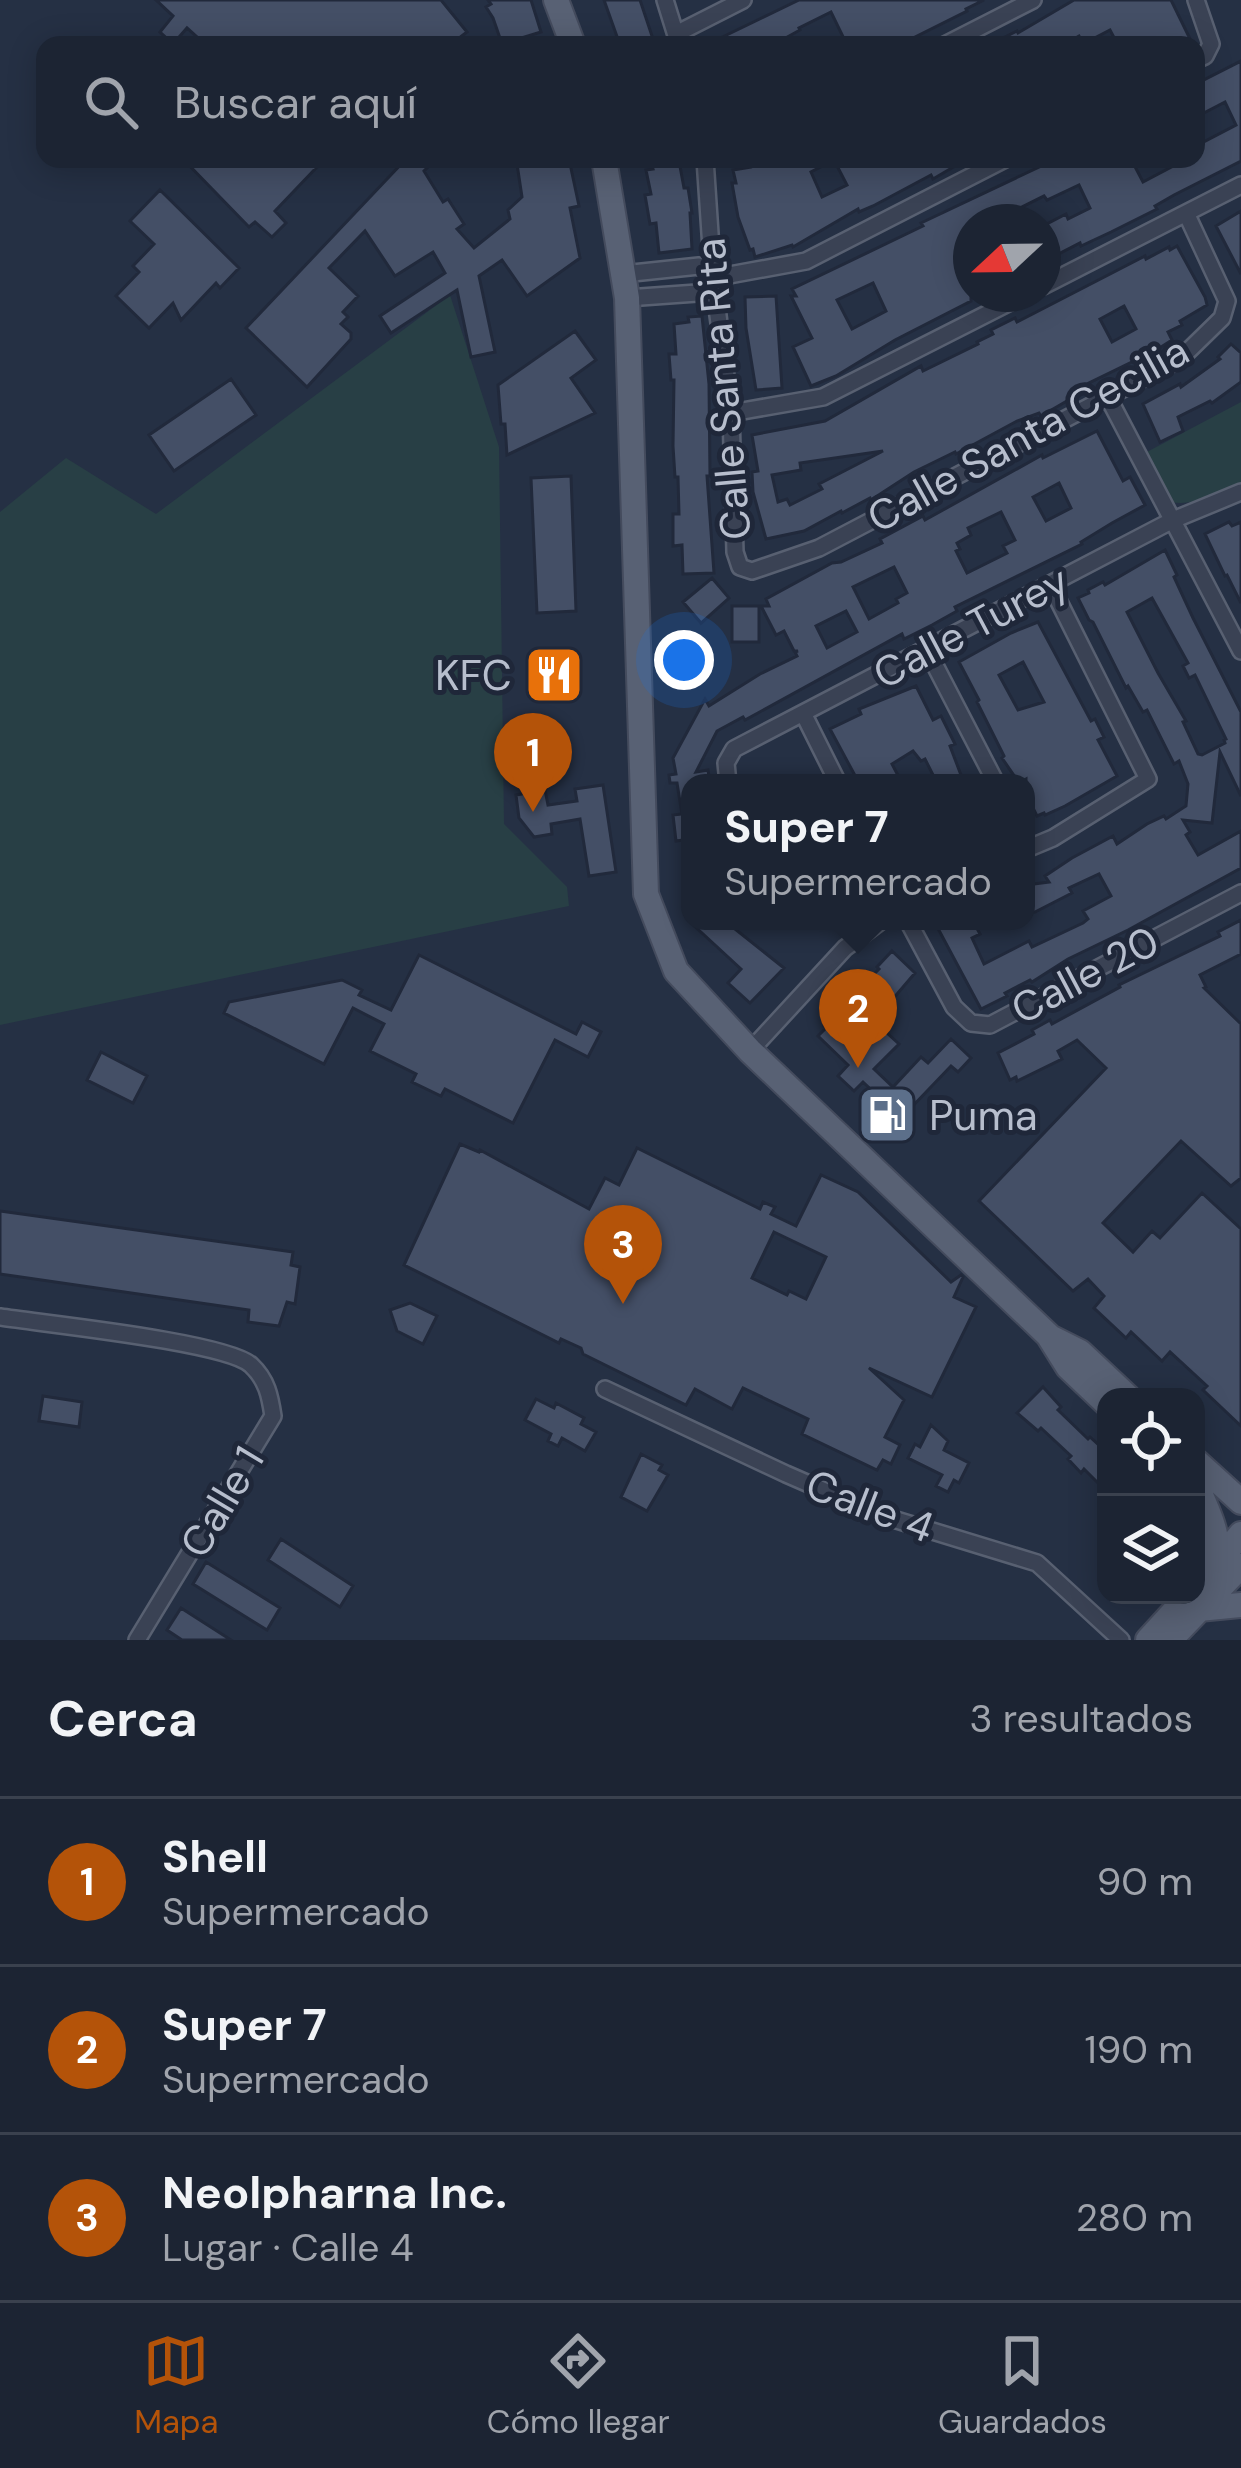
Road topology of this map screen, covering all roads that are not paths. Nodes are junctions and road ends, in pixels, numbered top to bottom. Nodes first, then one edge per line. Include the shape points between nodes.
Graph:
1 (556, 0) edge
2 (665, 0) edge
3 (743, 0) edge
4 (1033, 0) edge
5 (1196, 0) edge
6 (570, 36) edge
7 (677, 36) edge
8 (683, 36) edge
9 (963, 36) edge
10 (1205, 56) edge
11 (605, 168) edge
12 (706, 168) edge
13 (987, 168) edge
14 (1241, 185) edge
15 (1186, 213) junction
16 (1061, 277) edge
17 (713, 278) junction
18 (625, 286) junction
19 (991, 312) edge
20 (1109, 399) junction
21 (731, 413) junction
22 (1241, 492) edge
23 (1174, 520) junction
24 (788, 559) joint
25 (1050, 584) junction
26 (927, 650) junction
27 (1241, 651) edge
28 (803, 715) junction
29 (727, 774) edge
30 (833, 774) edge
31 (990, 774) edge
32 (1035, 846) edge
33 (1241, 893) edge
34 (869, 930) edge
35 (913, 930) edge
36 (750, 1051) junction
37 (0, 1317) edge
38 (1048, 1336) junction
39 (1118, 1388) edge
40 (605, 1389) dead end
41 (1097, 1394) edge
42 (1205, 1479) edge
43 (1205, 1481) edge
44 (1205, 1485) edge
45 (1241, 1486) edge
46 (1205, 1494) edge
47 (1241, 1502) edge
48 (1240, 1536) edge
49 (1241, 1566) edge
50 (1205, 1578) edge
51 (1205, 1583) edge
52 (1205, 1587) edge
53 (1205, 1593) edge
54 (1185, 1604) edge
55 (1191, 1604) edge
56 (1241, 1605) edge
57 (137, 1640) edge
58 (1121, 1640) edge
59 (1148, 1640) edge
60 (1170, 1640) edge

1 - 6 main road
2 - 7 street
3 - 8 street
4 - 9 street
5 - 10 street via 1210,44
11 - 18 main road
12 - 17 street, Calle Santa Rita
13 - 17 street via 806,261
14 - 15 street
15 - 16 street
15 - 20 street, Calle Santa Cecilia via 1227,301 1222,318 1180,359
17 - 18 street via 697,292
17 - 18 street via 699,266
17 - 21 street, Calle Santa Rita
18 - 36 main road via 646,895 676,971
19 - 21 street via 823,397
20 - 23 street
20 - 24 street, Calle Santa Cecilia
21 - 24 street, Calle Santa Rita via 740,567
22 - 23 street, Calle Turey
23 - 25 street, Calle Turey
23 - 27 street
25 - 26 street, Calle Turey
25 - 32 street via 1148,779
26 - 28 street, Calle Turey
26 - 31 street
28 - 29 street, Calle Turey via 734,749
28 - 30 street
33 - 35 street, Calle 20 via 990,1025 971,1023 954,1007
34 - 36 street
36 - 38 main road
37 - 57 street, Calle 1 via 203,1346 249,1362 268,1387 274,1416
38 - 39 main road via 1080,1352
38 - 41 main road
40 - 58 street, Calle 4 via 880,1515 1037,1562
42 - 45 main road
43 - 47 main road
44 - 48 main road
46 - 50 main road via 1218,1536
48 - 51 main road
49 - 52 main road
53 - 56 main road
54 - 59 main road
55 - 60 main road

